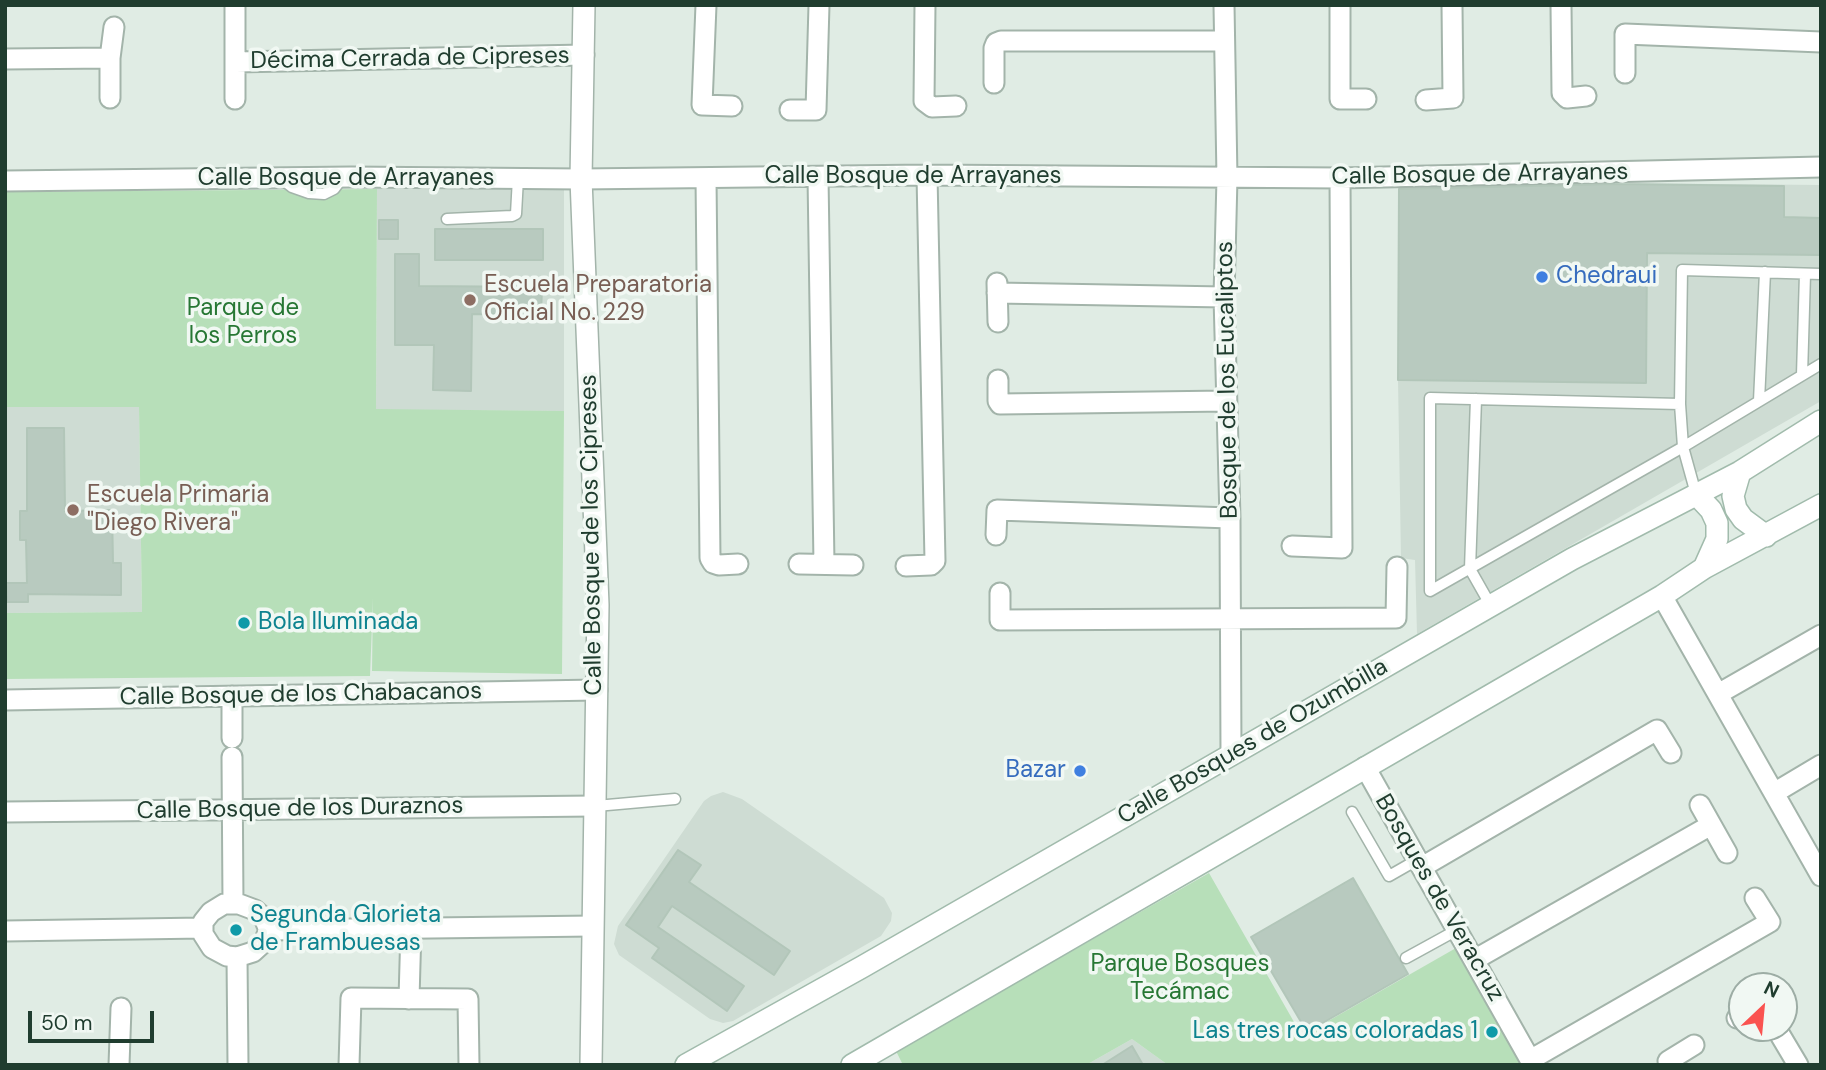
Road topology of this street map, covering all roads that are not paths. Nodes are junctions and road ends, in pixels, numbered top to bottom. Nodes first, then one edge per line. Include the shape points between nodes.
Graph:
1 (584, 5) edge
2 (706, 5) edge
3 (819, 5) edge
4 (925, 5) edge
5 (1224, 5) edge
6 (1340, 5) edge
7 (1452, 5) edge
8 (1561, 5) edge
9 (235, 7) edge
10 (114, 27) dead end
11 (1224, 41) junction
12 (1821, 42) edge
13 (584, 55) junction
14 (110, 58) junction
15 (5, 59) edge
16 (236, 62) junction
17 (1625, 73) dead end
18 (993, 83) dead end
19 (1586, 96) dead end
20 (110, 98) dead end
21 (235, 99) dead end
22 (1366, 99) dead end
23 (1426, 100) dead end
24 (732, 106) dead end
25 (956, 106) dead end
26 (790, 110) dead end
27 (1821, 167) edge
28 (927, 175) junction
29 (818, 177) junction
30 (518, 178) junction
31 (706, 178) junction
32 (1227, 178) junction
33 (1340, 178) junction
34 (581, 179) junction
35 (7, 180) edge
36 (447, 219) dead end
37 (1765, 272) junction
38 (1805, 274) junction
39 (1821, 274) edge
40 (1224, 297) junction
41 (998, 322) dead end
42 (1821, 364) edge
43 (1801, 376) junction
44 (998, 380) dead end
45 (1476, 399) junction
46 (1226, 401) junction
47 (1759, 401) junction
48 (1680, 404) junction
49 (1821, 421) edge
50 (1683, 447) junction
51 (1740, 472) junction
52 (1696, 495) junction
53 (1821, 505) edge
54 (1230, 518) junction
55 (996, 535) dead end
56 (1766, 536) junction
57 (1292, 546) dead end
58 (738, 564) dead end
59 (799, 564) dead end
60 (824, 564) junction
61 (853, 565) dead end
62 (906, 566) dead end
63 (1397, 567) dead end
64 (1704, 568) junction
65 (1470, 569) junction
66 (1000, 593) dead end
67 (1662, 596) junction
68 (1491, 606) junction
69 (1231, 618) junction
70 (1821, 635) edge
71 (597, 691) junction
72 (1718, 694) junction
73 (232, 696) junction
74 (5, 700) edge
75 (1671, 753) dead end
76 (1231, 755) junction
77 (1821, 765) edge
78 (1365, 767) junction
79 (1774, 793) junction
80 (675, 799) dead end
81 (1700, 805) dead end
82 (595, 806) junction
83 (232, 810) junction
84 (5, 812) edge
85 (1352, 812) dead end
86 (1712, 825) junction
87 (1727, 853) dead end
88 (1419, 864) junction
89 (1821, 876) edge
90 (1755, 898) dead end
91 (233, 904) junction
92 (593, 926) junction
93 (203, 928) junction
94 (411, 928) junction
95 (270, 930) junction
96 (1457, 930) junction
97 (5, 931) edge
98 (237, 957) junction
99 (1406, 958) dead end
100 (1474, 960) junction
101 (409, 999) junction
102 (121, 1008) dead end
103 (1784, 1042) edge
104 (1694, 1045) dead end
105 (862, 1062) edge
106 (1532, 1062) edge
107 (119, 1065) edge
108 (238, 1065) edge
109 (349, 1065) edge
110 (469, 1065) edge
111 (591, 1065) edge
112 (686, 1065) edge
113 (1670, 1065) edge
114 (1798, 1065) edge

1 - 13 main road, Calle Bosque de los Cipreses
2 - 24 street via 702,105
3 - 26 street via 816,110
4 - 25 street via 924,101 932,107
5 - 11 street, Bosque de los Eucaliptos
6 - 22 street via 1340,99
7 - 23 street via 1453,98
8 - 19 street via 1562,93 1567,98
9 - 16 street, Décima Cerrada de Cipreses
10 - 14 street
11 - 18 street via 1001,41 994,48
11 - 32 street, Bosque de los Eucaliptos
12 - 17 street via 1625,34
13 - 16 street, Décima Cerrada de Cipreses
13 - 34 main road, Calle Bosque de los Cipreses
14 - 15 street
14 - 20 street
16 - 21 street, Décima Cerrada de Cipreses
27 - 33 street, Calle Bosque de Arrayanes
28 - 29 street, Calle Bosque de Arrayanes
28 - 32 street, Calle Bosque de Arrayanes
28 - 62 street via 935,561
29 - 31 street, Calle Bosque de Arrayanes
29 - 60 street
30 - 34 street, Calle Bosque de Arrayanes
30 - 35 street, Calle Bosque de Arrayanes
30 - 36 lane via 516,214
31 - 34 street, Calle Bosque de Arrayanes
31 - 58 street via 710,558 719,565
32 - 33 street, Calle Bosque de Arrayanes
32 - 40 street, Bosque de los Eucaliptos
33 - 57 street via 1342,548
34 - 71 main road, Calle Bosque de los Cipreses via 598,605
37 - 38 lane
37 - 47 lane
37 - 48 lane via 1682,270
38 - 39 lane
38 - 43 lane
40 - 41 street via 997,288
40 - 46 street, Bosque de los Eucaliptos
42 - 43 lane
43 - 47 lane
44 - 46 street via 1000,404
45 - 48 lane
45 - 65 lane
45 - 65 lane via 1430,398 1430,591
46 - 54 street, Bosque de los Eucaliptos
47 - 50 lane
48 - 50 lane
49 - 51 main road, Calle Bosques de Ozumbilla
50 - 52 lane
50 - 65 lane
51 - 52 main road, Calle Bosques de Ozumbilla
51 - 56 main road via 1733,496 1736,509
52 - 64 main road via 1717,523 1717,539
52 - 68 main road, Calle Bosques de Ozumbilla
53 - 56 main road
54 - 55 street via 997,510
54 - 69 street, Bosque de los Eucaliptos
56 - 64 main road
59 - 60 street
60 - 61 street
63 - 69 street via 1396,618
64 - 67 main road
65 - 68 lane
66 - 69 street via 1000,620
67 - 72 street
67 - 78 main road
68 - 76 main road, Calle Bosques de Ozumbilla
69 - 76 street, Bosque de los Eucaliptos
70 - 72 street
71 - 73 street, Calle Bosque de los Chabacanos
71 - 82 main road, Calle Bosque de los Cipreses
72 - 79 street
73 - 74 street, Calle Bosque de los Chabacanos
73 - 83 street
75 - 88 street via 1657,730
76 - 112 main road, Calle Bosques de Ozumbilla
77 - 79 street
78 - 88 street, Bosques de Veracruz
78 - 105 main road
79 - 89 street
80 - 82 lane
81 - 86 street
82 - 83 street, Calle Bosque de los Duraznos
82 - 92 main road, Calle Bosque de los Cipreses
83 - 84 street, Calle Bosque de los Duraznos
83 - 91 street
85 - 88 lane via 1389,876
86 - 87 street
86 - 100 street
88 - 96 street, Bosques de Veracruz
90 - 106 street via 1770,922
91 - 93 street via 211,912
91 - 95 street via 255,910
92 - 94 street
92 - 111 main road, Calle Bosque de los Cipreses
93 - 97 street
93 - 98 street via 212,948
94 - 95 street
94 - 101 street
95 - 98 street via 253,953
96 - 99 lane
96 - 100 street, Bosques de Veracruz
98 - 108 street
100 - 106 street, Bosques de Veracruz
101 - 109 street via 351,998
101 - 110 street via 468,999
102 - 107 street
103 - 114 street
104 - 113 street via 1668,1060

